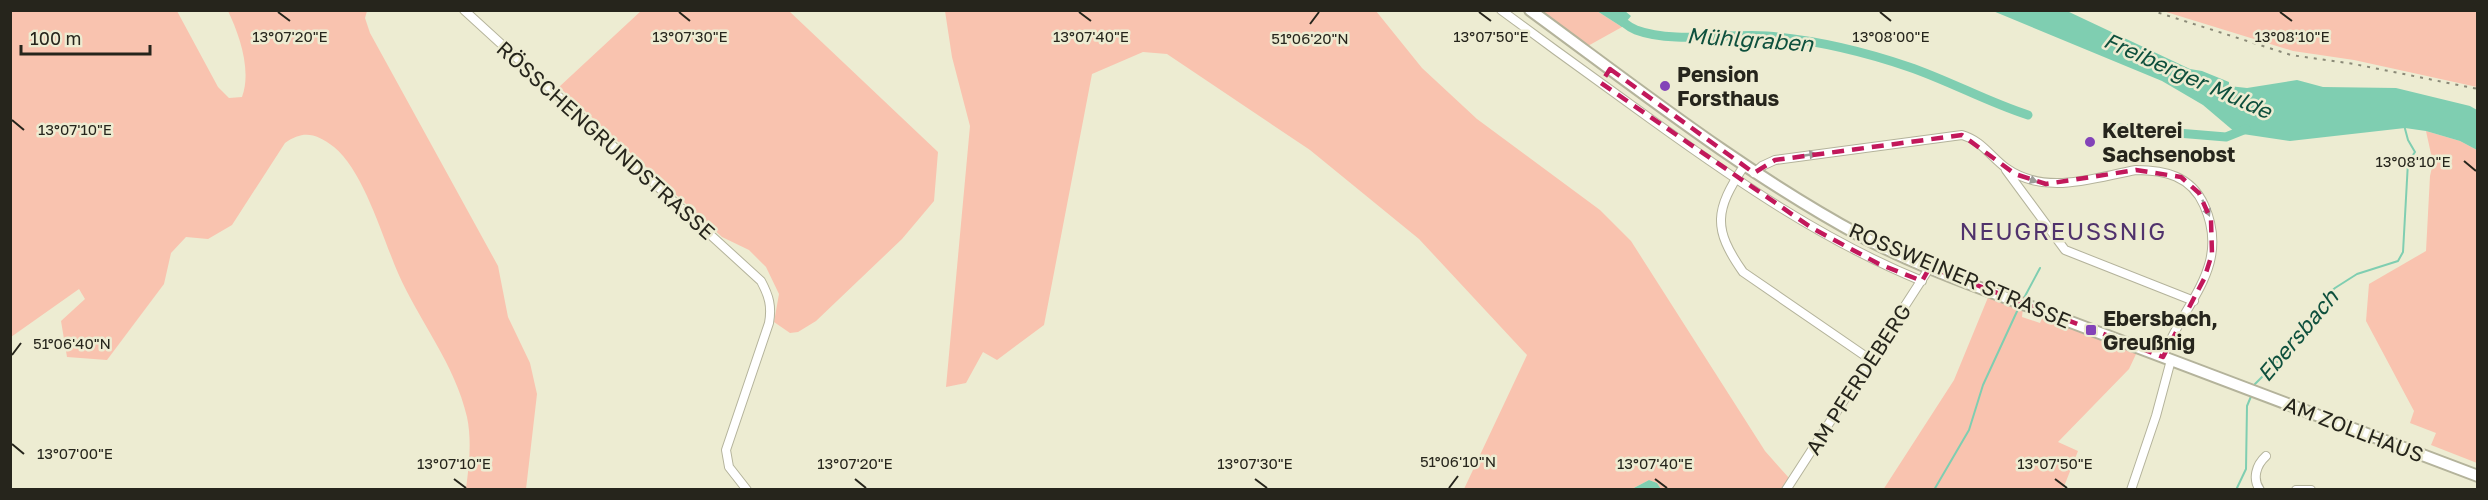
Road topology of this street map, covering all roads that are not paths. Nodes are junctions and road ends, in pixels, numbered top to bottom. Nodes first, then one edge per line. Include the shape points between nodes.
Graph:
1 (464, 10) edge
2 (1501, 10) edge
3 (1530, 10) edge
4 (1610, 69) junction
5 (1601, 83) junction
6 (1686, 124) junction
7 (1675, 137) junction
8 (2003, 165) junction
9 (1744, 166) junction
10 (1754, 173) junction
11 (1735, 180) junction
12 (1930, 267) junction
13 (1922, 281) junction
14 (2194, 301) junction
15 (2167, 359) junction
16 (1870, 360) junction
17 (2266, 456) dead end
18 (2478, 476) edge
19 (747, 489) edge
20 (1786, 489) edge
21 (2131, 489) edge
22 (2259, 489) edge
23 (2296, 489) edge
24 (2311, 489) edge

1 - 19 street, RÖSSCHENGRUNDSTRASSE via 761,281 769,294 771,314 726,450 729,467
2 - 5 street
3 - 4 main road, ROSSWEINER STRASSE
4 - 5 street
4 - 6 main road, ROSSWEINER STRASSE
5 - 7 street
6 - 7 street
6 - 9 main road, ROSSWEINER STRASSE
7 - 11 street
10 -> 8 street via 1775,160 1951,135 1971,138
8 - 14 street via 2065,250
8 -> 14 street via 2015,174 2046,184 2136,170 2181,177 2199,193 2211,220 2214,241 2205,279
9 - 10 main road, ROSSWEINER STRASSE
9 - 11 street
10 - 12 main road, ROSSWEINER STRASSE via 1864,238
11 - 13 street via 1812,228 1879,264
11 - 16 street via 1720,214 1732,257 1743,273
12 - 13 street, AM PFERDEBERG
12 - 15 main road, ROSSWEINER STRASSE
13 - 16 street, AM PFERDEBERG
14 - 15 street
15 - 18 main road, AM ZOLLHAUS
15 - 21 street via 2156,416
16 - 20 street, AM PFERDEBERG
17 - 22 street via 2256,474
23 - 24 street

